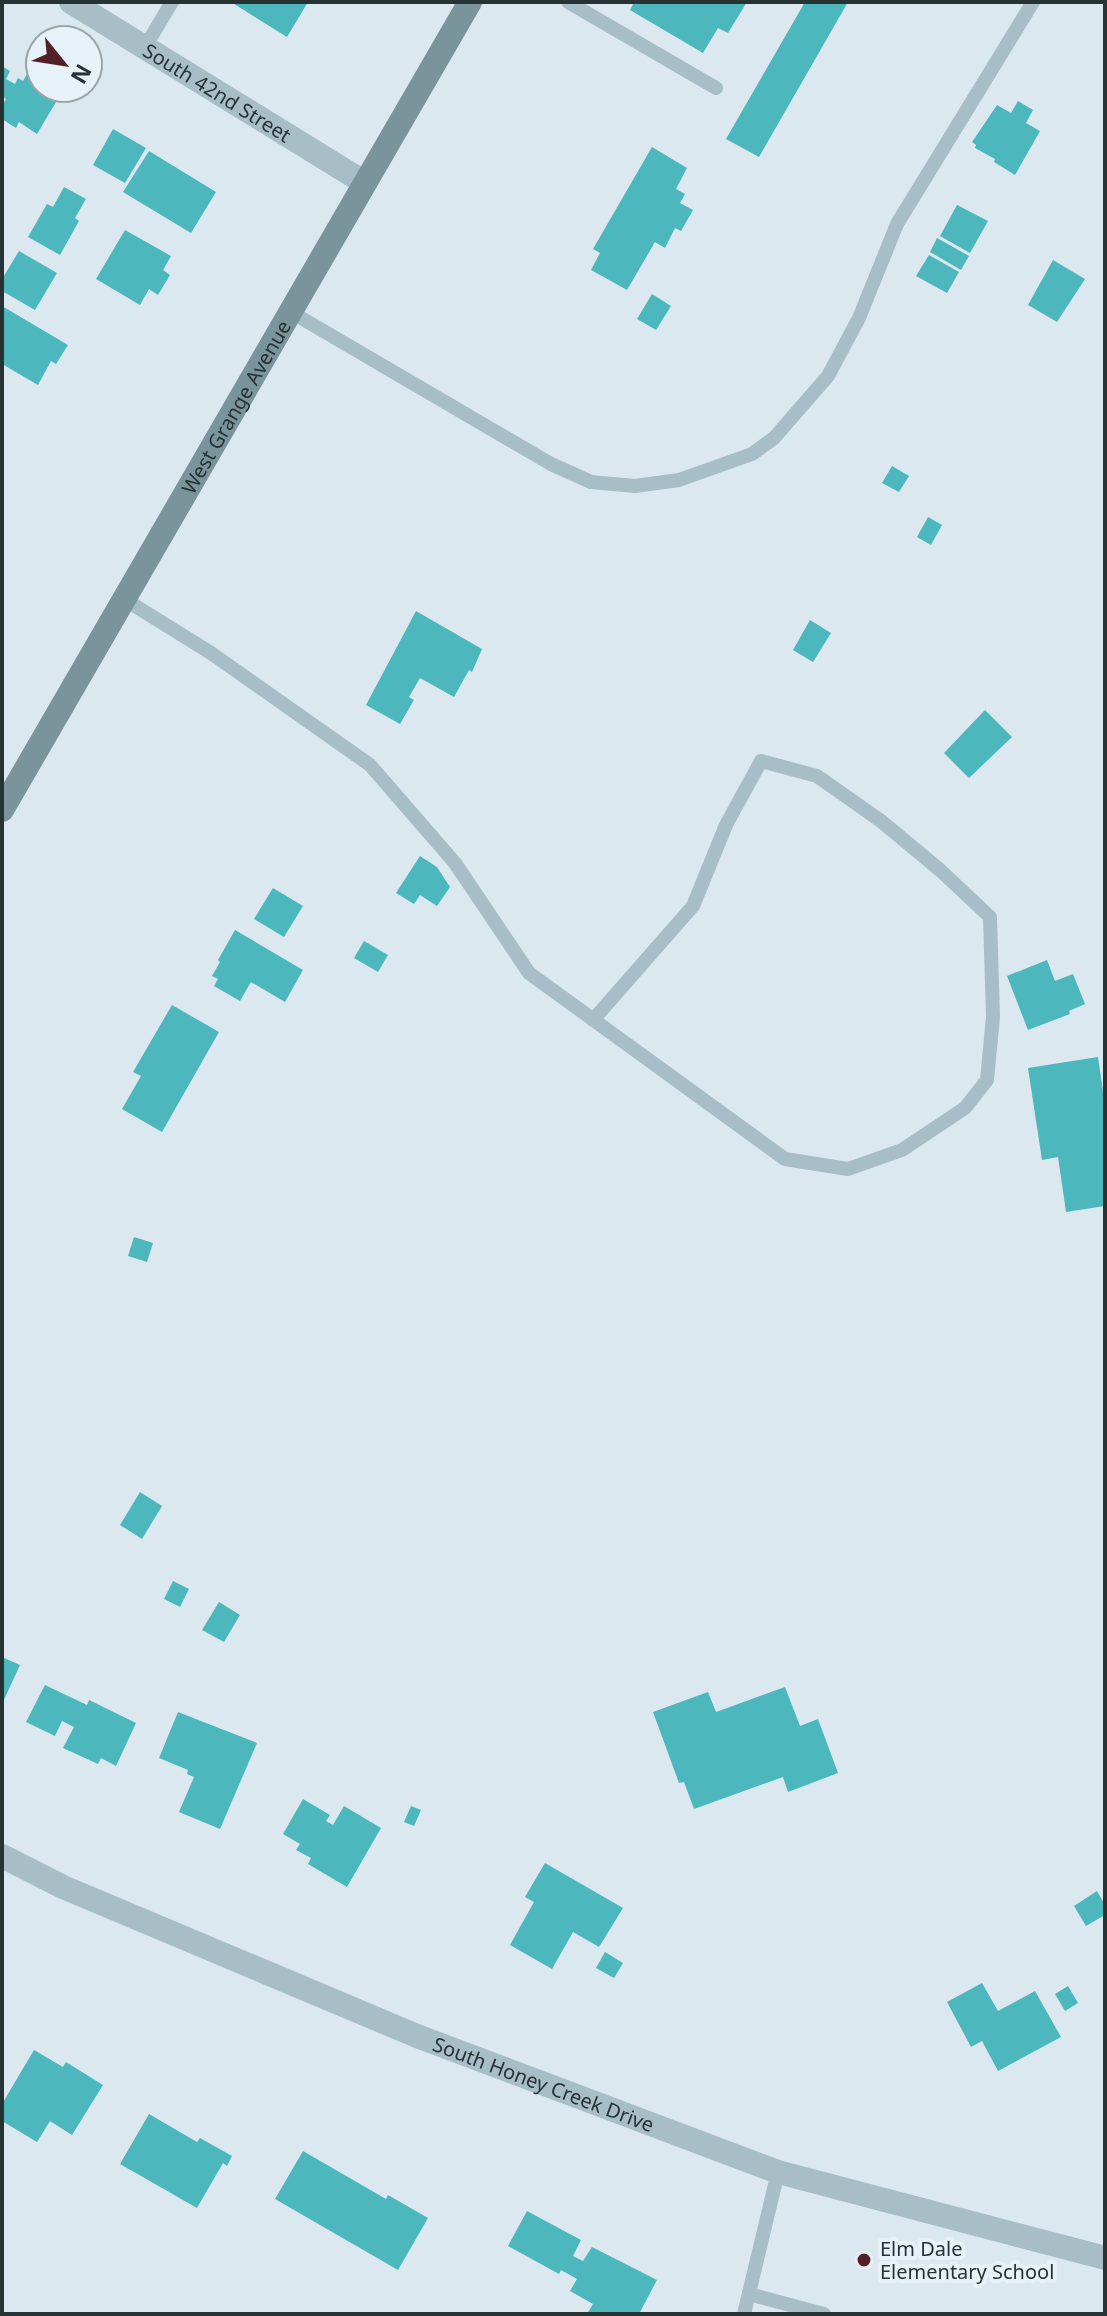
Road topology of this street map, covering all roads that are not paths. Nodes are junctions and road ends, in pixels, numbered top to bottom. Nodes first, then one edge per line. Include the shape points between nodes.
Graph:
1 (71, 2) edge
2 (172, 2) edge
3 (470, 2) edge
4 (568, 2) edge
5 (1033, 2) edge
6 (145, 47) junction
7 (716, 88) dead end
8 (365, 183) junction
9 (291, 312) junction
10 (124, 599) junction
11 (2, 810) edge
12 (593, 1020) junction
13 (2, 1856) edge
14 (778, 2172) junction
15 (1105, 2258) edge
16 (749, 2294) junction
17 (744, 2314) edge
18 (824, 2314) edge

1 - 6 street, South 42nd Street
2 - 6 lane
3 - 8 street, West Grange Avenue
4 - 7 lane
5 - 9 lane via 897,224 859,318 828,376 774,438 752,454 679,480 635,486 591,482 551,464
6 - 8 street, South 42nd Street
8 - 9 street, West Grange Avenue
9 - 10 street, West Grange Avenue
10 - 11 street, West Grange Avenue
10 - 12 lane via 370,765 455,863 529,973
12 - 12 lane via 785,1159 848,1169 902,1150 965,1108 987,1080 993,1017 990,917 881,821 817,776 761,761 726,825 693,906
13 - 14 street, South Honey Creek Drive via 63,1887 417,2036
14 - 15 street, South Honey Creek Drive
14 - 16 lane
16 - 17 lane
16 - 18 lane

